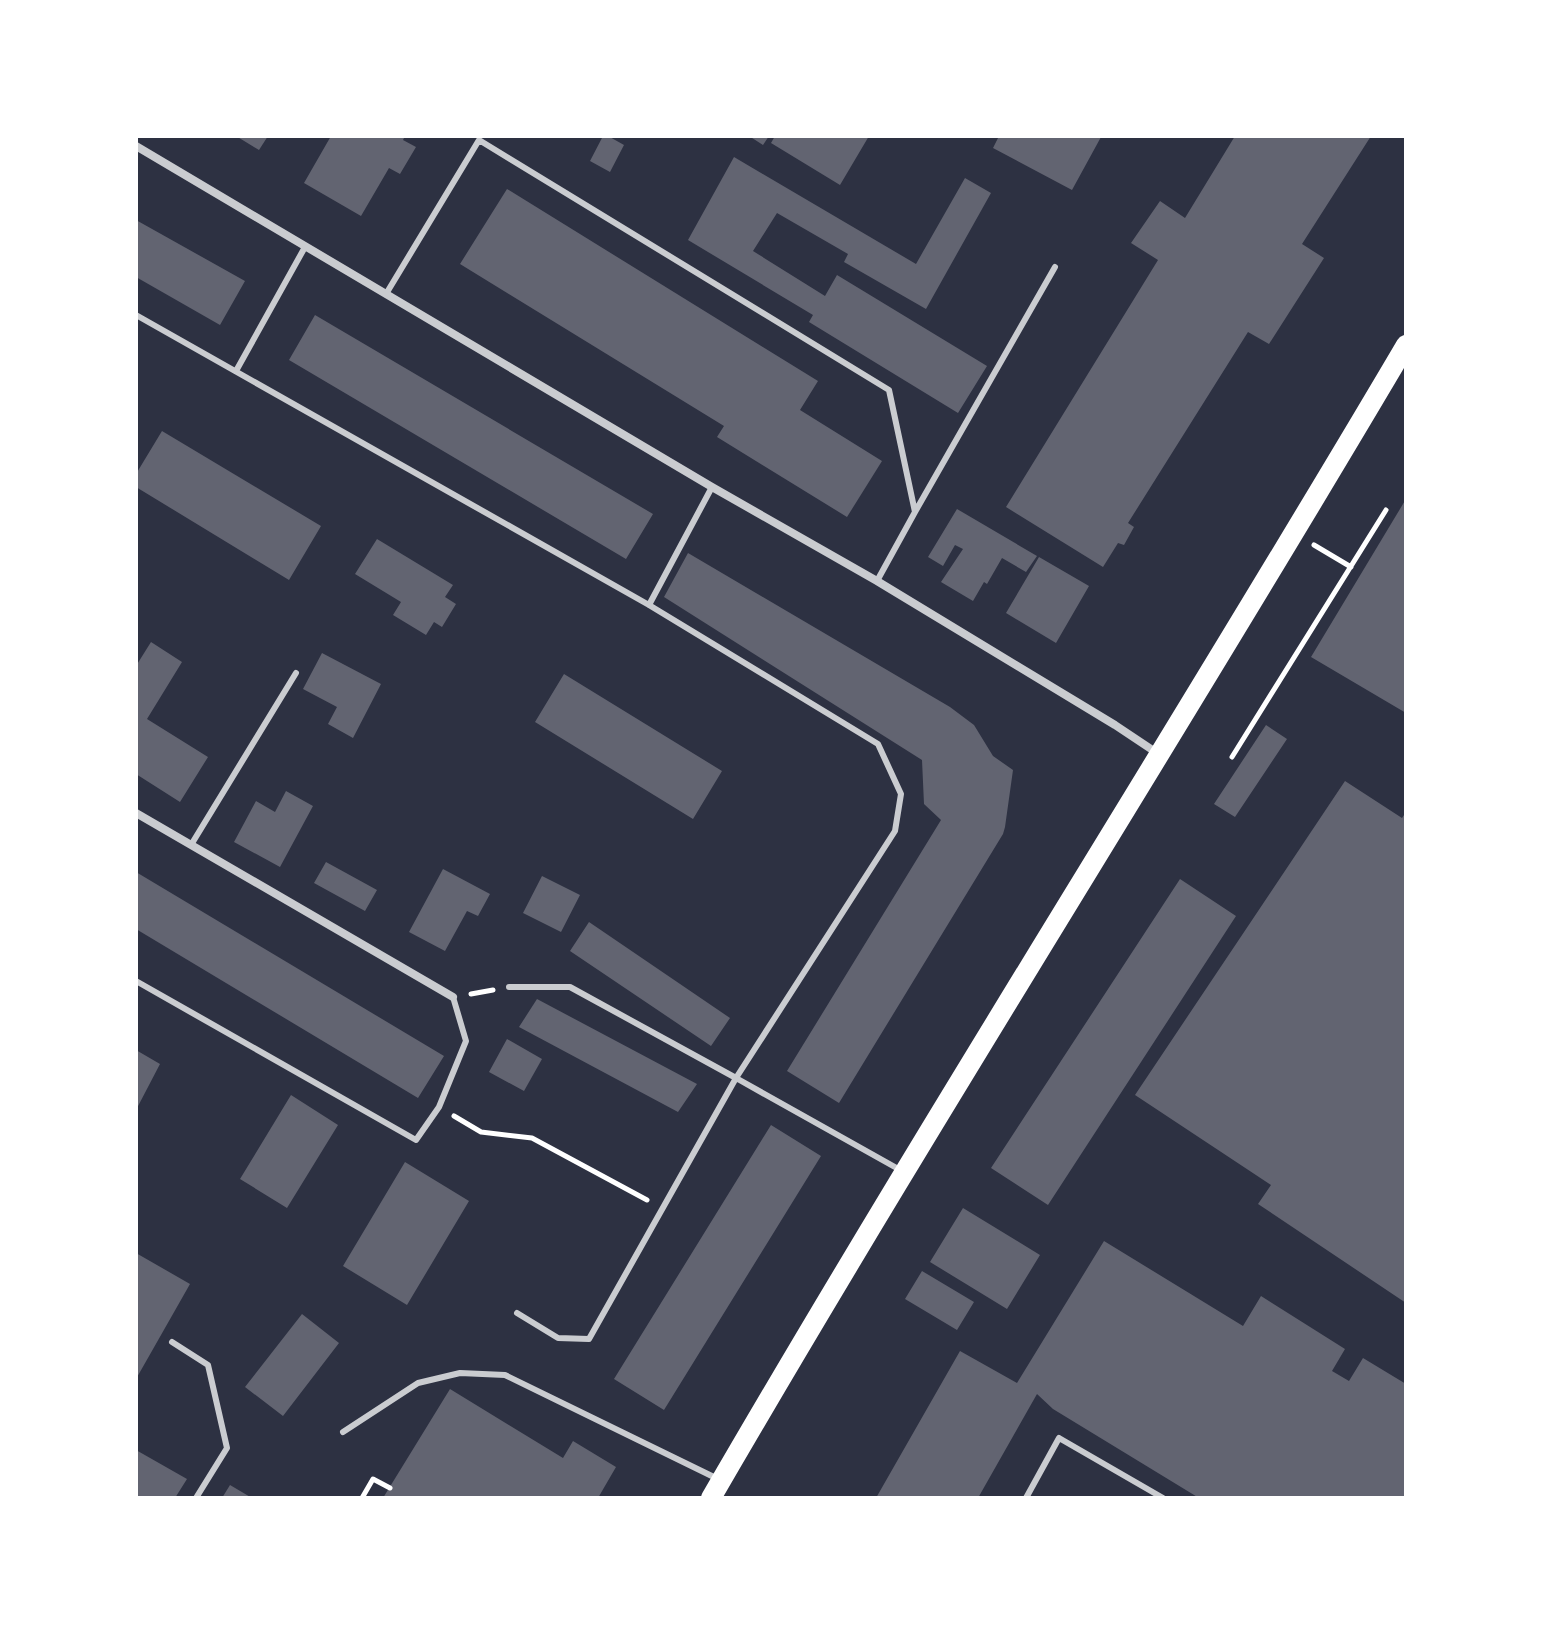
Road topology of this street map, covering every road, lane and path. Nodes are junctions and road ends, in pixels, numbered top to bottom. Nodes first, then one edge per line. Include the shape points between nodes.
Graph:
1 (480, 138) edge
2 (136, 146) edge
3 (305, 247) junction
4 (1055, 267) dead end
5 (386, 294) junction
6 (136, 315) edge
7 (1406, 345) edge
8 (236, 371) junction
9 (712, 487) junction
10 (1386, 510) dead end
11 (915, 512) junction
12 (1295, 534) junction
13 (1351, 567) junction
14 (877, 581) junction
15 (649, 605) junction
16 (296, 673) dead end
17 (1160, 755) junction
18 (1232, 757) dead end
19 (136, 813) edge
20 (191, 845) junction
21 (136, 981) edge
22 (509, 987) joint
23 (453, 997) junction
24 (736, 1078) junction
25 (439, 1107) junction
26 (905, 1173) junction
27 (662, 1208) junction
28 (517, 1313) dead end
29 (172, 1342) dead end
30 (343, 1432) dead end
31 (390, 1488) dead end
32 (716, 1489) edge
33 (196, 1498) edge
34 (362, 1498) edge
35 (1026, 1498) edge
36 (1163, 1498) edge

1 - 5 lane
1 - 11 lane via 889,390
2 - 3 street
3 - 5 street
3 - 8 lane
4 - 11 lane
5 - 9 street
6 - 8 lane
7 - 12 main road
8 - 15 lane
9 - 14 street
9 - 15 lane
10 - 13 path
11 - 14 lane
12 - 13 path
12 - 17 main road
13 - 18 path
14 - 17 street
15 - 24 lane via 878,744 901,794 895,831
16 - 20 lane
17 - 26 main road
19 - 20 street
20 - 23 street
21 - 25 lane via 416,1140
22 - 23 path
22 - 24 lane via 570,987
23 - 25 lane via 466,1041
24 - 26 lane
24 - 27 lane
25 - 27 path via 481,1132 532,1138
26 - 32 main road
27 - 28 lane via 589,1339 558,1338
29 - 33 lane via 208,1365 227,1448
30 - 32 lane via 418,1383 460,1373 505,1375
31 - 34 path via 373,1479
35 - 36 lane via 1059,1438

